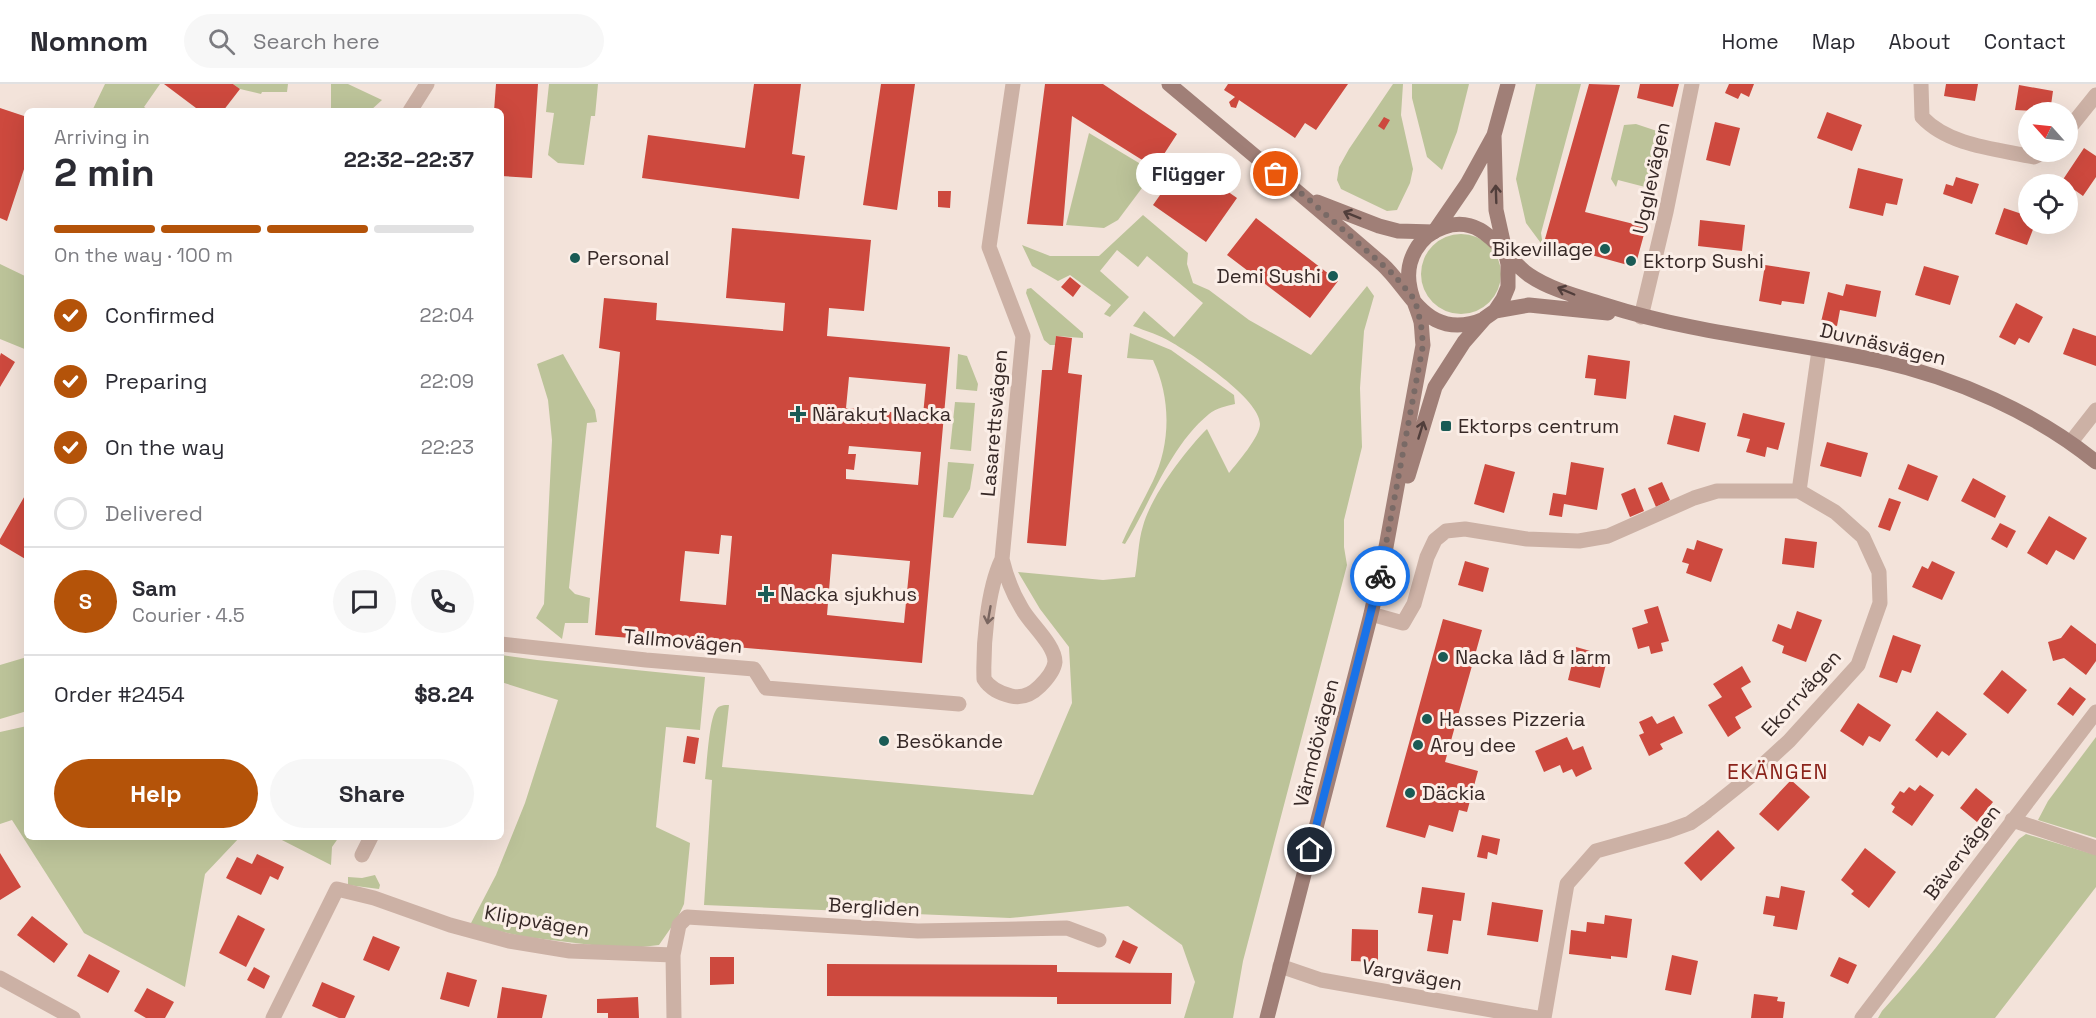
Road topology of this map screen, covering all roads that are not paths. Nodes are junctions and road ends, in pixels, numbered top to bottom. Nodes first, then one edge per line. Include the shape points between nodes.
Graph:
1 (428, 84) edge
2 (1013, 84) edge
3 (1169, 84) edge
4 (1508, 84) edge
5 (1692, 84) edge
6 (1921, 84) edge
7 (2096, 95) edge
8 (412, 108) edge
9 (2078, 117) edge
10 (1494, 135) junction
11 (2018, 154) edge
12 (1306, 197) junction
13 (1434, 232) junction
14 (1504, 252) junction
15 (1415, 300) junction
16 (1490, 315) junction
17 (1641, 317) junction
18 (1819, 350) junction
19 (2096, 410) edge
20 (2071, 442) junction
21 (2096, 462) edge
22 (1799, 491) junction
23 (1386, 547) junction
24 (1002, 559) junction
25 (1371, 614) junction
26 (504, 644) edge
27 (959, 704) dead end
28 (2096, 712) edge
29 (2012, 820) junction
30 (370, 840) edge
31 (2096, 848) edge
32 (363, 855) dead end
33 (1099, 940) dead end
34 (673, 955) junction
35 (1280, 966) junction
36 (0, 978) edge
37 (73, 1018) edge
38 (273, 1018) edge
39 (674, 1018) edge
40 (1267, 1018) edge
41 (1537, 1018) edge
42 (1544, 1018) edge
43 (1862, 1018) edge

1 - 8 street
2 - 24 street, Lasarettsvägen via 989,247 1023,336
3 - 12 main road
4 - 10 main road, Värmdövägen
5 - 17 street, Ugglevägen
6 - 11 street via 1922,117 1931,127 1942,134
7 - 9 street
10 - 13 main road, Värmdövägen
14 -> 10 main road, Värmdövägen via 1496,210
13 -> 12 main road via 1379,226
12 - 15 main road via 1387,268
13 - 14 main road via 1457,224 1471,226 1488,234
13 - 15 main road, Värmdövägen via 1423,239 1409,264 1410,289
14 - 16 main road, Värmdövägen via 1510,275 1508,287
17 -> 14 main road, Duvnäsvägen via 1540,280
15 - 16 main road via 1423,311 1447,324 1467,325
15 - 23 main road, Värmdövägen via 1423,345
16 - 17 main road, Duvnäsvägen via 1529,305
23 -> 16 main road, Värmdövägen via 1434,387 1455,354
17 - 18 main road, Duvnäsvägen
18 - 20 main road, Duvnäsvägen via 1953,382
18 - 22 street
19 - 20 street
20 - 21 main road, Duvnäsvägen
22 - 25 street via 1718,491 1608,536 1579,541 1527,539 1465,529 1446,531 1435,540 1414,604 1403,623
22 - 42 street, Ekorrvägen via 1835,512 1863,537 1879,572 1880,603 1858,664 1789,741 1707,811 1690,823 1596,851 1567,884
23 - 25 main road, Värmdövägen
24 -> 24 street, Lasarettsvägen via 995,573 984,641 984,679 996,691 1018,697 1036,690 1055,663 1051,647 1022,609
25 - 35 main road, Värmdövägen
26 - 27 street, Tallmovägen via 754,669 766,688
28 - 29 street, Bävervägen
29 - 31 street
29 - 43 street, Bävervägen
30 - 32 street
33 - 34 street, Bergliden via 1067,928 918,931 687,917 679,925
34 - 38 street, Klippvägen via 570,951 509,941 337,888
34 - 39 street
35 - 40 main road, Värmdövägen
35 - 41 street, Vargvägen via 1321,980
36 - 37 street

